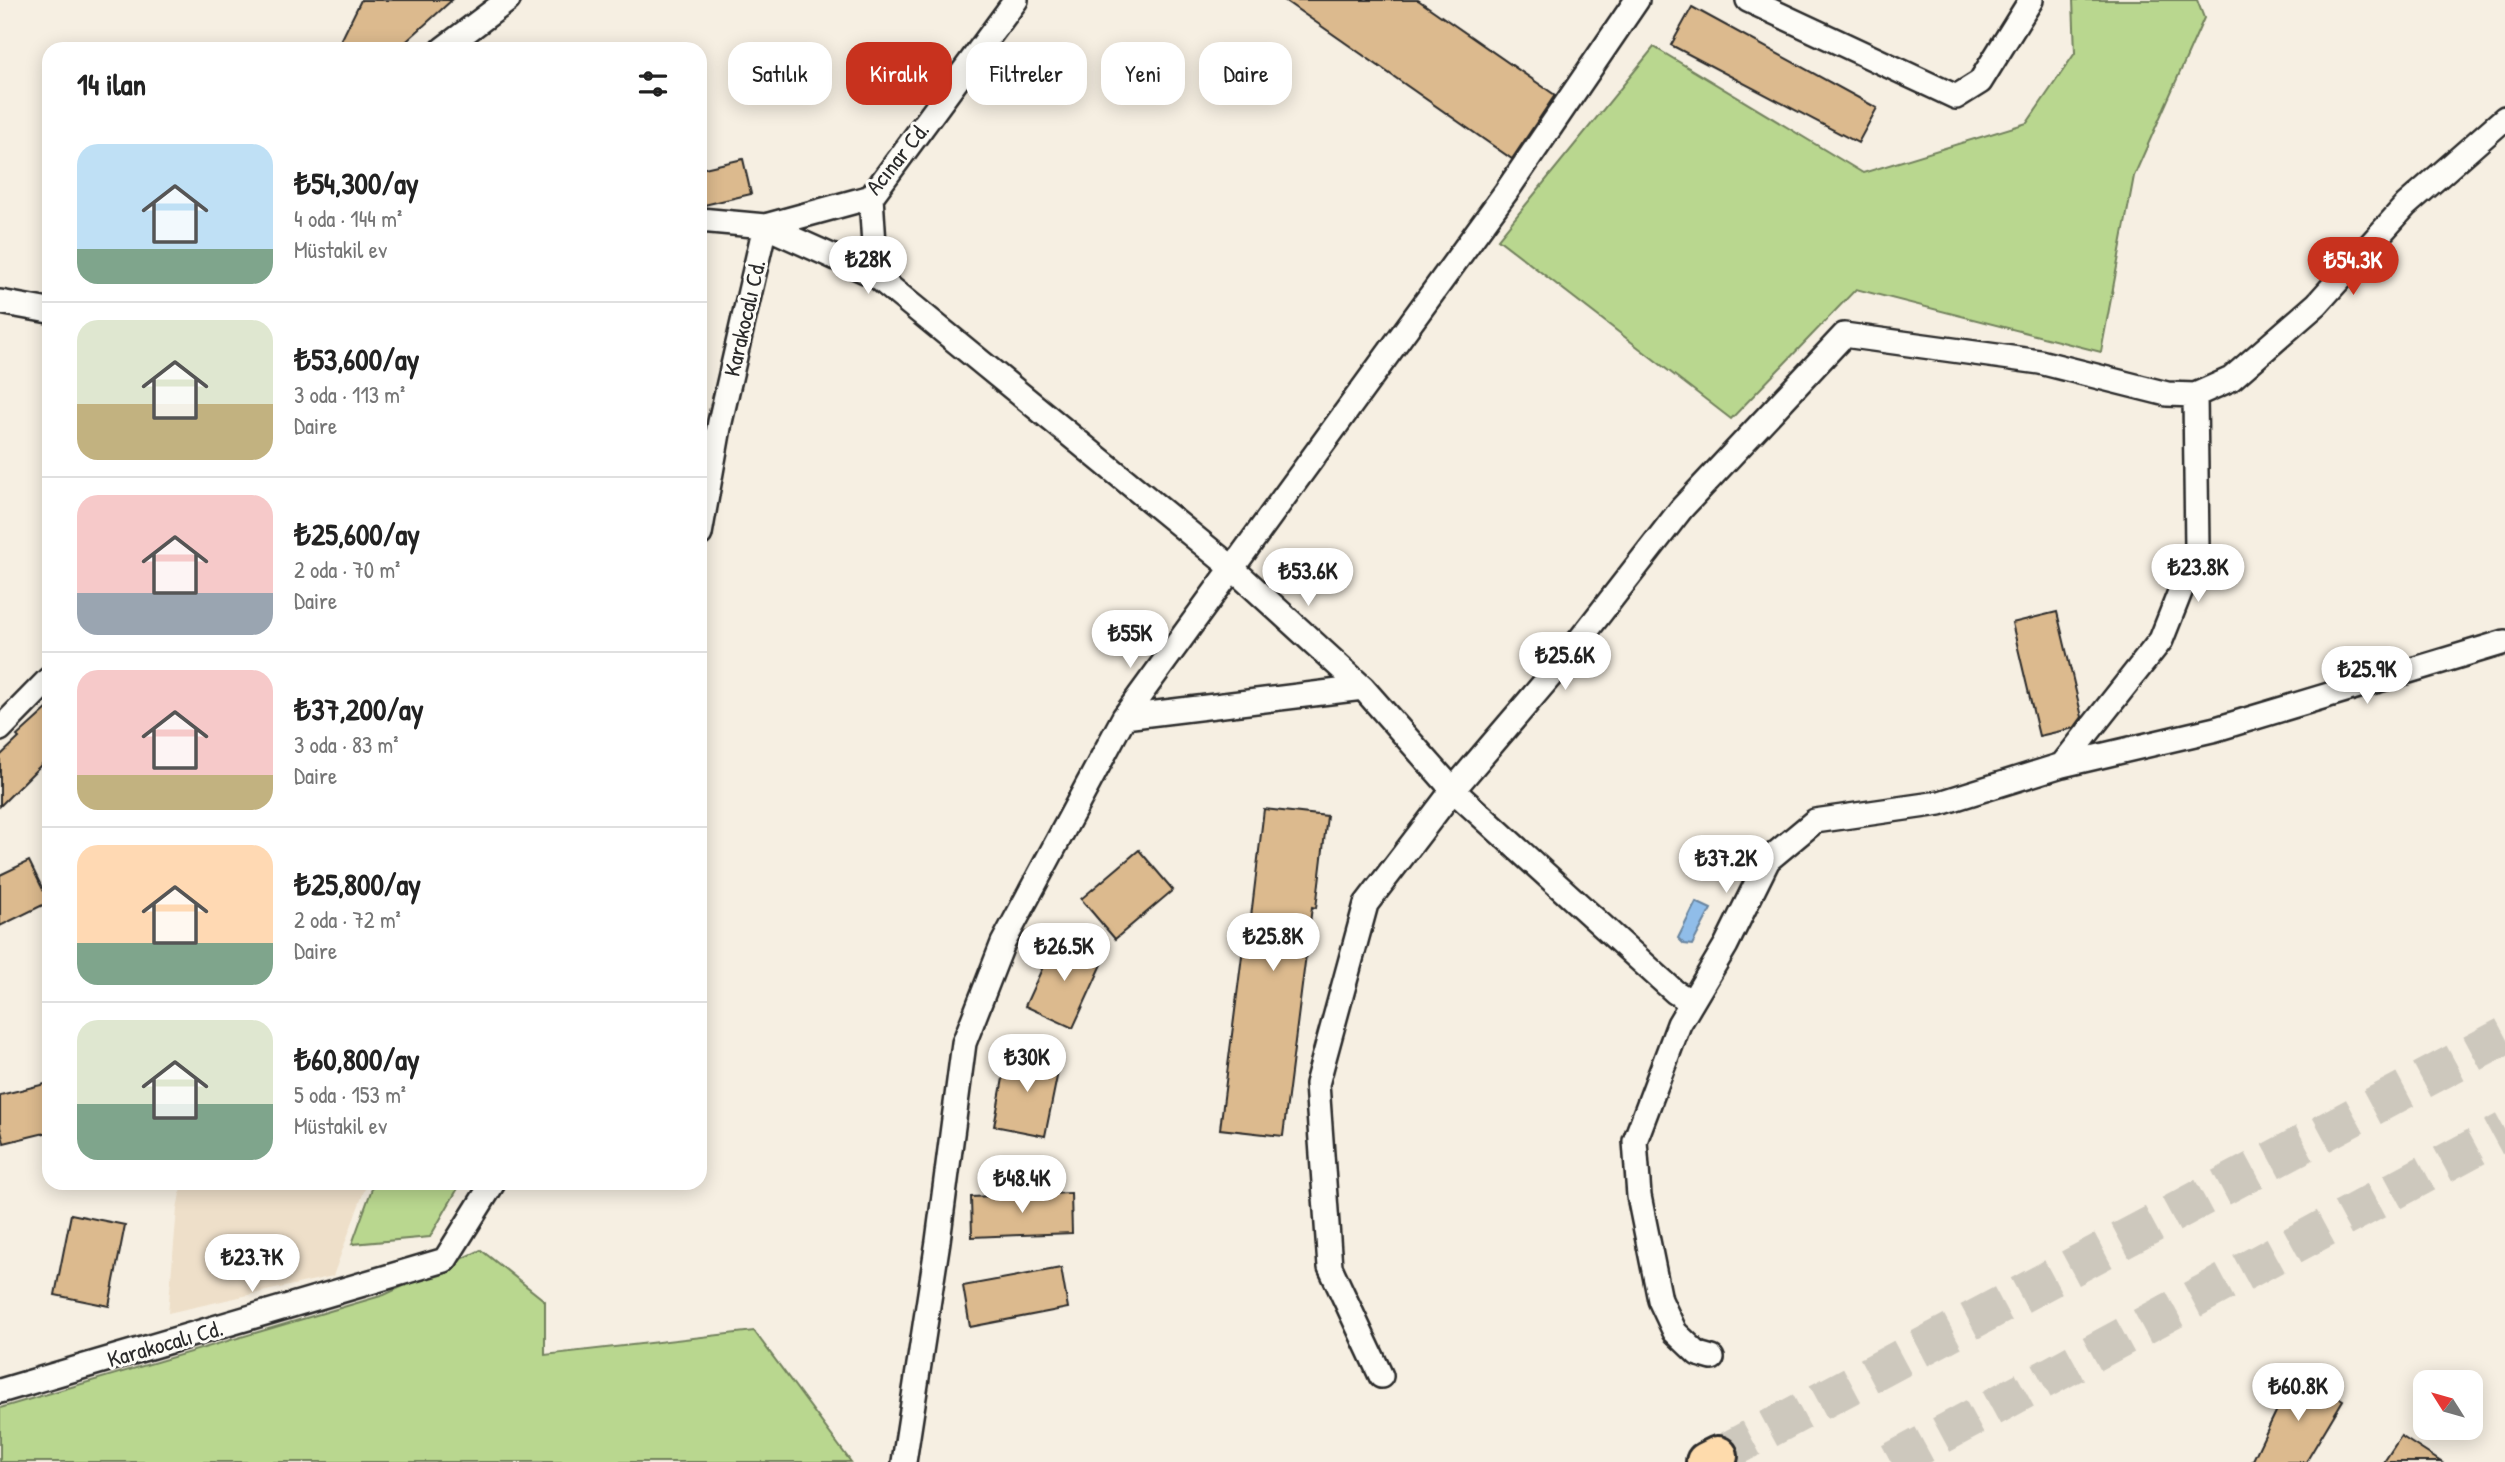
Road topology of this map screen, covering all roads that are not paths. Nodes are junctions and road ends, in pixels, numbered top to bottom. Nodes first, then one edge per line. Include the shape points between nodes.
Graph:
1 (508, 0) edge
2 (1016, 0) edge
3 (1637, 0) edge
4 (1748, 0) edge
5 (2031, 0) edge
6 (452, 42) edge
7 (2505, 118) edge
8 (872, 197) junction
9 (707, 221) edge
10 (765, 226) junction
11 (876, 276) junction
12 (0, 302) edge
13 (42, 310) edge
14 (2195, 395) junction
15 (707, 495) edge
16 (1231, 567) junction
17 (2505, 642) edge
18 (42, 686) edge
19 (1363, 688) junction
20 (1124, 717) junction
21 (0, 729) edge
22 (2062, 765) junction
23 (1453, 790) junction
24 (1692, 1002) junction
25 (489, 1190) edge
26 (1712, 1358) dead end
27 (1381, 1376) dead end
28 (0, 1391) edge
29 (905, 1462) edge

1 - 6 street
2 - 8 street, Acınar Cd.
3 - 16 street via 1506,192
4 - 5 street via 1956,97 1980,82
7 - 14 street via 2406,205 2317,304 2231,380
8 - 10 street, Acınar Cd.
8 - 11 street
9 - 10 street
10 - 11 street
10 - 15 street, Karakocalı Cd.
11 - 16 street
12 - 13 street
14 - 22 street via 2197,549 2161,640
14 - 23 street via 2166,394 2040,362 1844,335 1682,508 1564,660
16 - 19 street
16 - 20 street
17 - 22 street via 2216,729
18 - 21 street
19 - 20 street
19 - 23 street
20 - 29 street via 1003,943 964,1043
22 - 24 street via 1940,803 1815,821 1768,860
23 - 24 street via 1675,992
23 - 27 street via 1366,904 1317,1084 1330,1267
24 - 26 street via 1679,1024 1634,1141 1639,1196 1660,1300 1675,1332 1698,1354
25 - 28 street, Karakocalı Cd. via 445,1260

